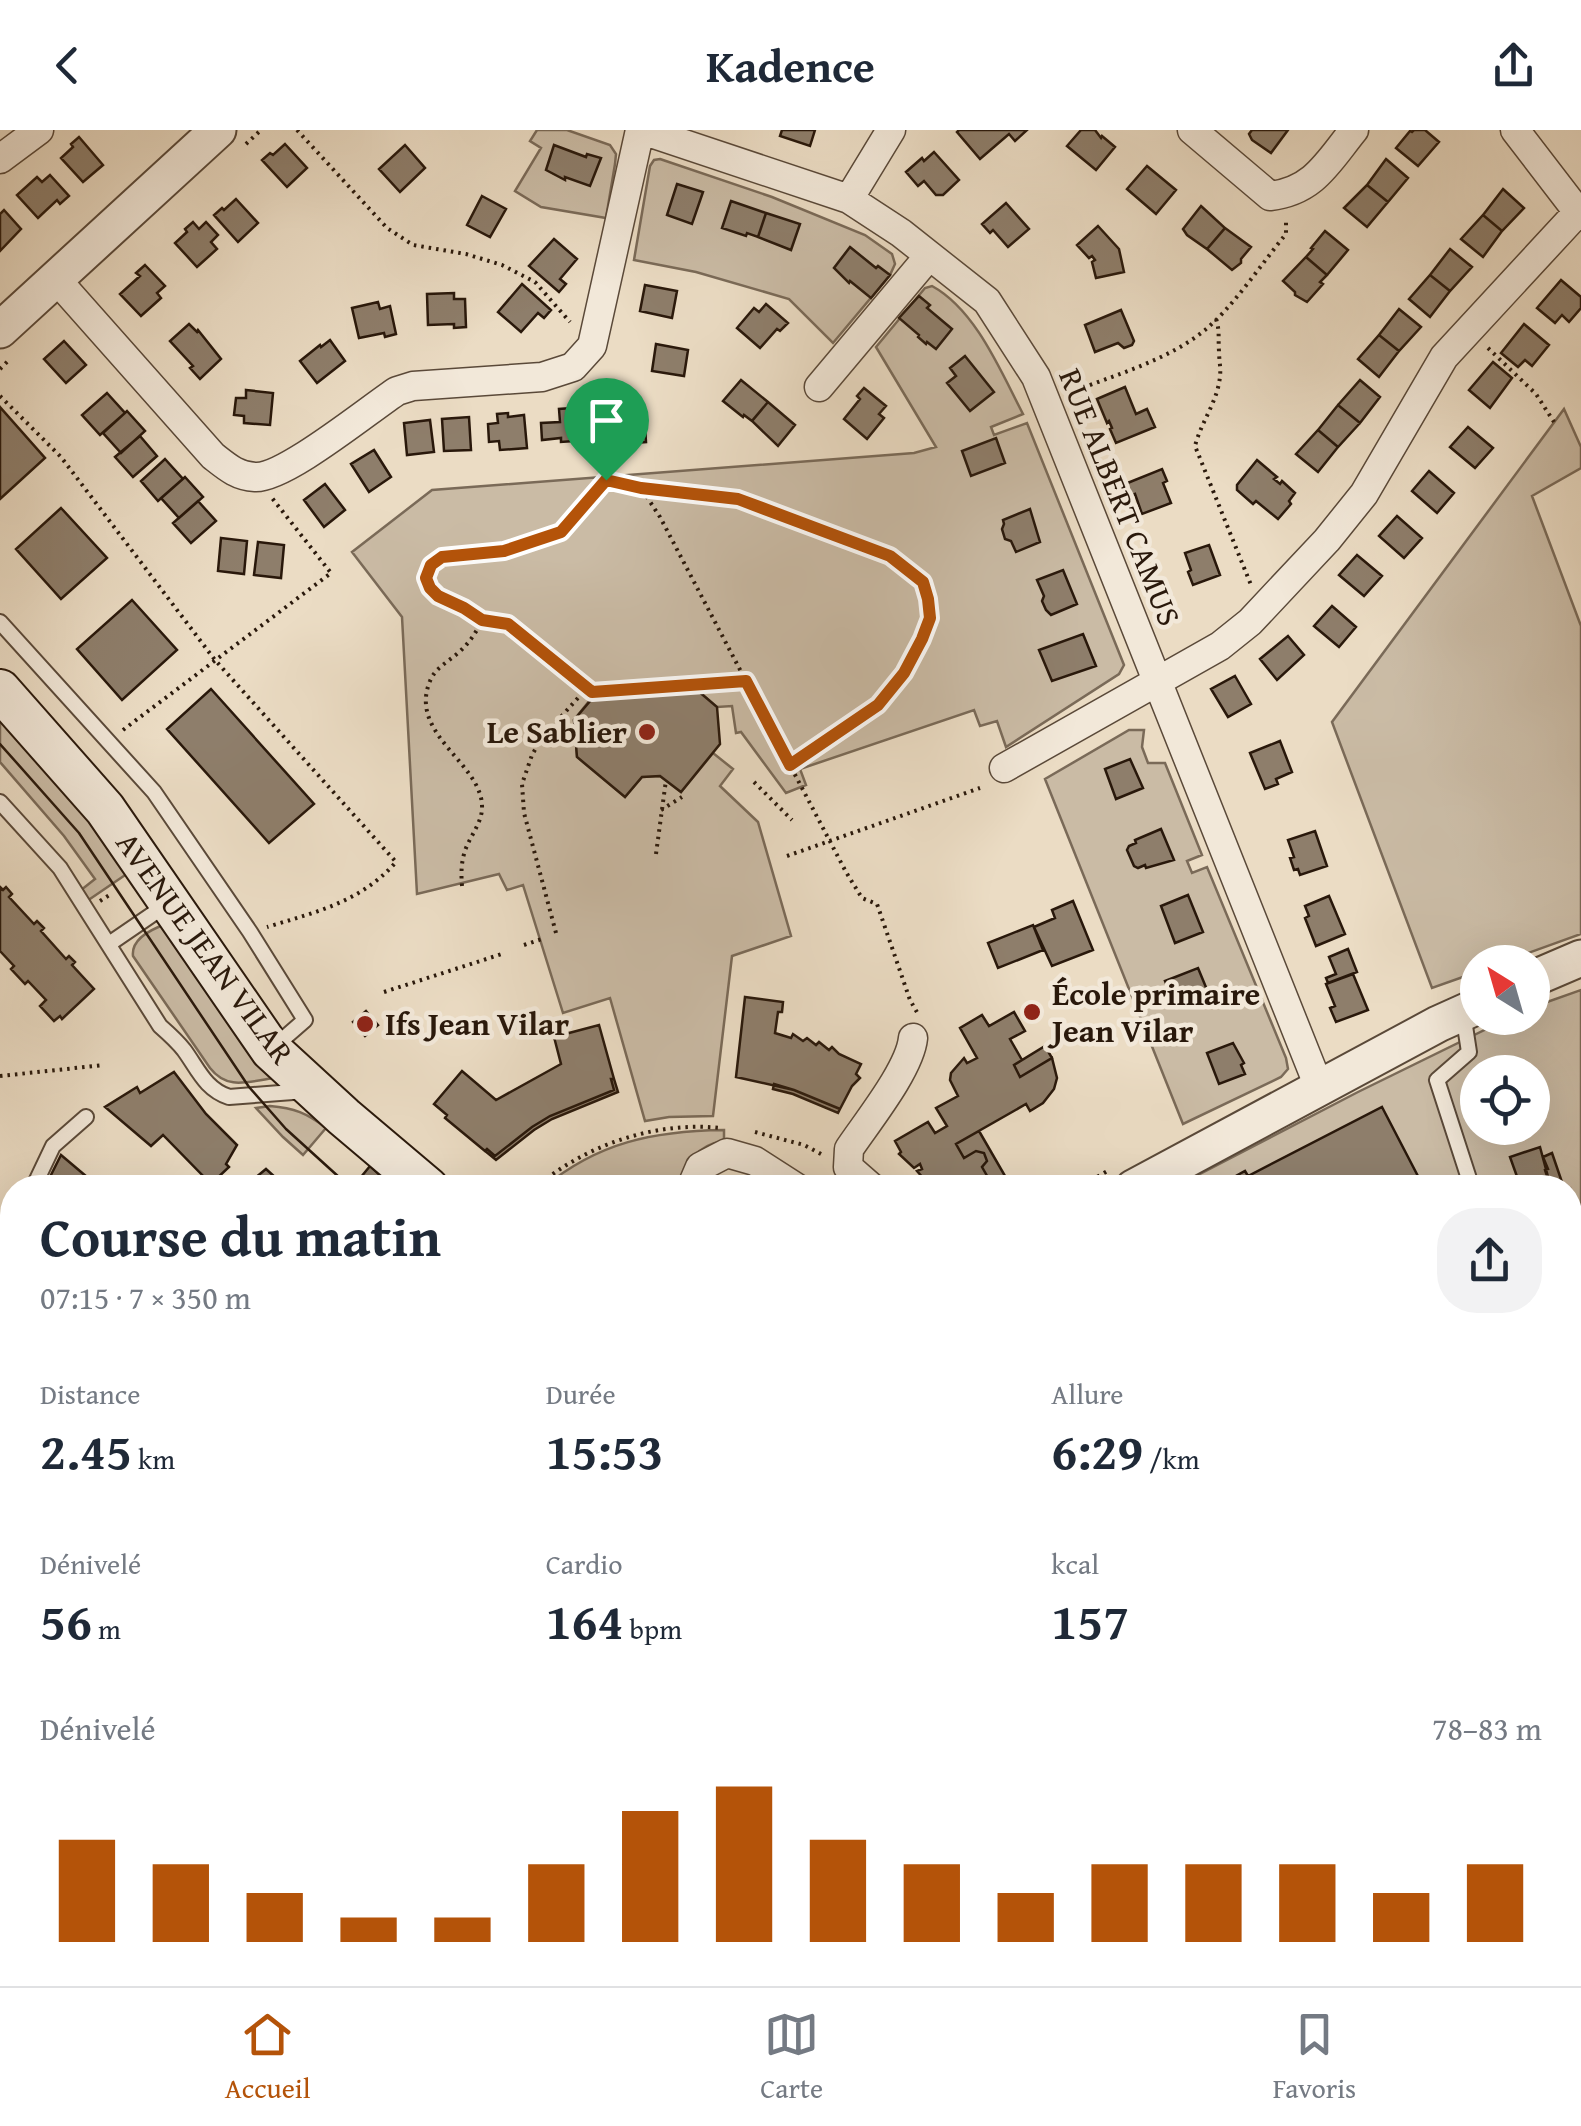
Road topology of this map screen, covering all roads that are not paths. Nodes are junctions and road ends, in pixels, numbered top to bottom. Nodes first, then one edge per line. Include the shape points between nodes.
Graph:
1 (39, 130) edge
2 (218, 130) edge
3 (641, 130) edge
4 (891, 130) edge
5 (1192, 130) edge
6 (1354, 130) edge
7 (1515, 130) edge
8 (0, 159) edge
9 (849, 198) junction
10 (1580, 214) edge
11 (929, 256) junction
12 (56, 279) junction
13 (0, 330) edge
14 (819, 387) dead end
15 (0, 622) edge
16 (1156, 682) junction
17 (0, 690) edge
18 (1004, 768) dead end
19 (0, 802) edge
20 (170, 903) junction
21 (108, 944) junction
22 (1581, 958) edge
23 (1550, 971) edge
24 (1460, 1014) edge
25 (1470, 1035) edge
26 (913, 1038) dead end
27 (271, 1050) junction
28 (1319, 1087) junction
29 (315, 1090) junction
30 (86, 1117) dead end
31 (39, 1175) edge
32 (413, 1175) edge
33 (697, 1175) edge
34 (777, 1175) edge
35 (857, 1175) edge
36 (1157, 1175) edge
37 (1468, 1175) edge

1 - 8 street
2 - 12 street
3 - 9 street, RUE ALBERT CAMUS
3 - 12 street via 592,346 573,367 542,377 397,391 289,467 259,478 234,473 214,456
4 - 9 street
5 - 6 street via 1270,196 1313,181
7 - 10 street
9 - 11 street, RUE ALBERT CAMUS
10 - 16 street via 1444,357 1364,494 1327,540 1250,622
11 - 14 street
11 - 16 street, RUE ALBERT CAMUS via 986,302 1036,377
12 - 13 street
15 - 27 lane via 154,792 250,932 305,1020
16 - 18 street
16 - 28 street, RUE ALBERT CAMUS
17 - 20 main road, AVENUE JEAN VILAR via 105,809
19 - 21 lane via 60,868
20 - 21 lane
20 - 27 main road, AVENUE JEAN VILAR
21 - 29 lane via 160,1026 218,1094
22 - 23 street
24 - 28 street
25 - 37 lane via 1470,1052 1437,1080
26 - 35 street via 904,1065 849,1149 848,1167
27 - 29 main road, AVENUE JEAN VILAR
28 - 36 street
29 - 32 main road, AVENUE JEAN VILAR
30 - 31 lane via 53,1146
33 - 34 street via 727,1154

